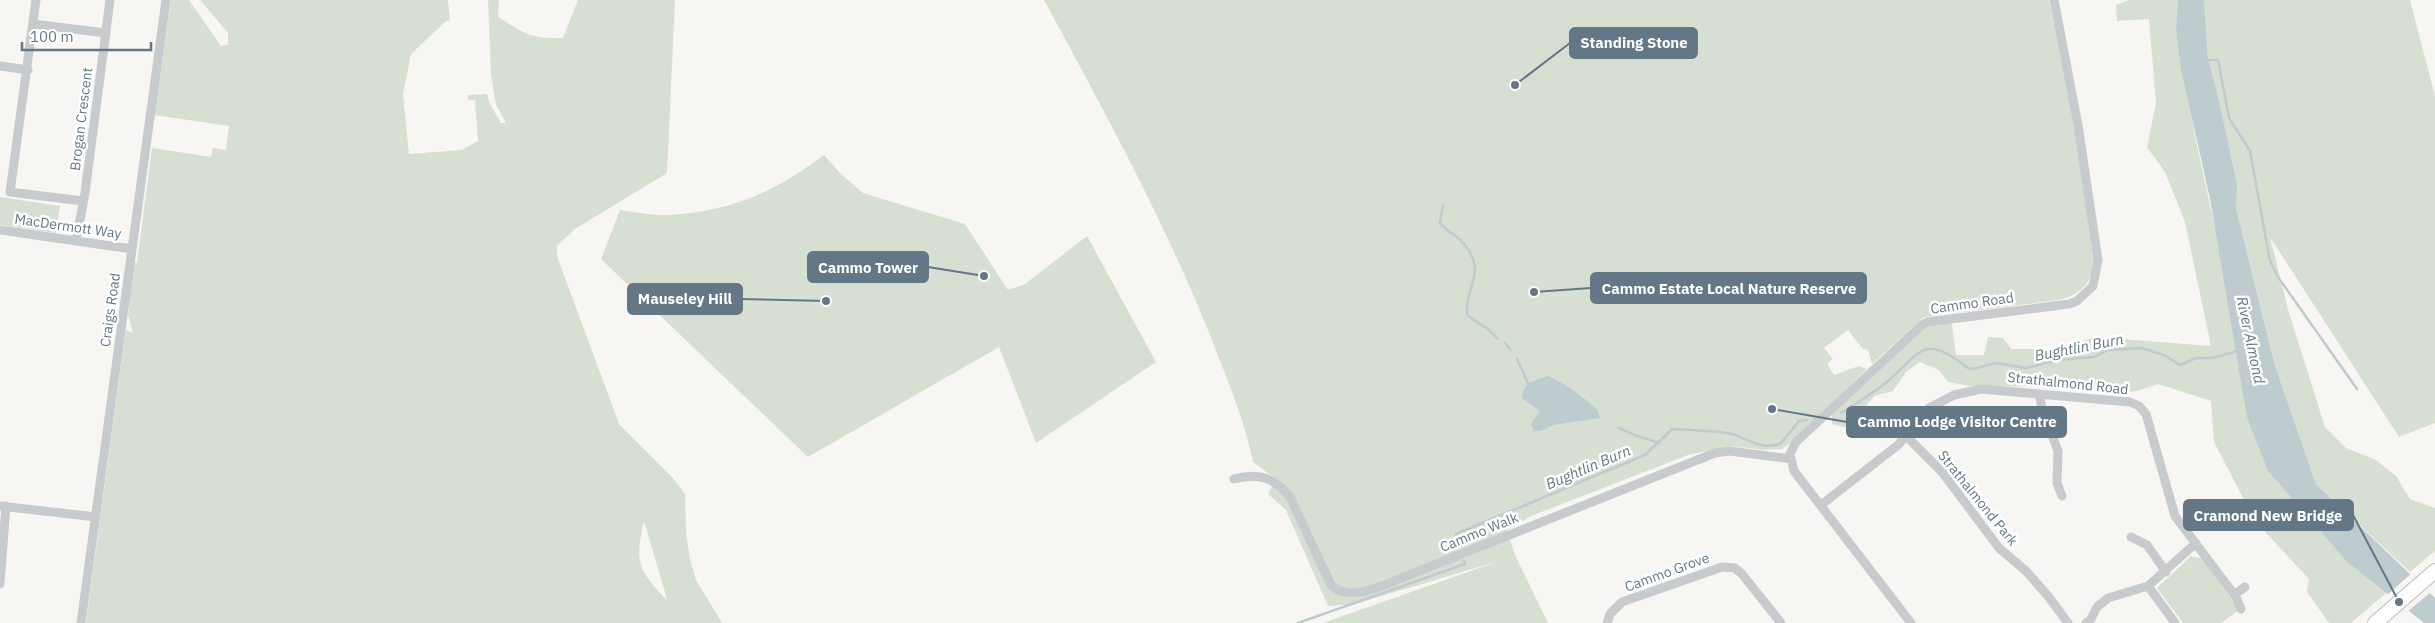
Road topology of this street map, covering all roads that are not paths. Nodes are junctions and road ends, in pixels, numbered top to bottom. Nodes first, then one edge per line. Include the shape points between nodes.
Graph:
1 (36, 0) edge
2 (110, 0) edge
3 (166, 0) edge
4 (2054, 0) edge
5 (33, 24) junction
6 (106, 33) junction
7 (0, 66) edge
8 (28, 70) junction
9 (84, 201) junction
10 (0, 230) edge
11 (76, 241) junction
12 (132, 249) junction
13 (2039, 394) junction
14 (1906, 436) junction
15 (1791, 459) junction
16 (1234, 479) dead end
17 (2062, 496) dead end
18 (1821, 505) junction
19 (3, 506) edge
20 (96, 517) junction
21 (2131, 537) dead end
22 (2196, 543) junction
23 (2435, 571) edge
24 (2166, 572) junction
25 (0, 584) edge
26 (2148, 586) junction
27 (2245, 587) dead end
28 (2234, 594) junction
29 (2241, 609) dead end
30 (81, 623) edge
31 (1607, 623) edge
32 (1781, 623) edge
33 (1911, 623) edge
34 (2068, 623) edge
35 (2086, 623) edge
36 (2176, 623) edge
37 (2375, 623) edge

1 - 5 street
2 - 6 street, Brogan Crescent
3 - 12 street, Craigs Road
4 - 15 street, Cammo Road via 2098,260 2093,286 2069,304 1927,322 1792,446
5 - 6 street
5 - 8 street
6 - 9 street, Brogan Crescent
7 - 8 street
8 - 9 street via 10,192
9 - 11 street, Brogan Crescent
10 - 11 street, MacDermott Way
11 - 12 street, MacDermott Way
12 - 20 street, Craigs Road
13 - 14 street, Strathalmond Road via 1981,389 1954,395 1929,408
13 - 17 street via 2058,451 2057,483
13 - 22 street, Strathalmond Road via 2120,400 2139,406 2151,426 2175,516
14 - 18 street, Strathalmond Road
14 - 34 street, Strathalmond Park via 1942,472 1999,548 2026,571
15 - 16 street, Cammo Walk via 1730,451 1715,453 1401,578 1356,592 1340,591 1331,585 1283,488 1256,474
15 - 18 street via 1794,471
18 - 33 street
19 - 20 street
19 - 25 street
20 - 30 street, Craigs Road
21 - 24 street via 2147,545
22 - 24 street
22 - 28 street, Strathalmond Road
23 - 37 main road
24 - 26 street
26 - 35 street via 2108,598
26 - 36 street
27 - 28 street
28 - 29 street, Strathalmond Road
31 - 32 street, Cammo Grove via 1610,614 1622,602 1722,567 1734,568 1742,574

